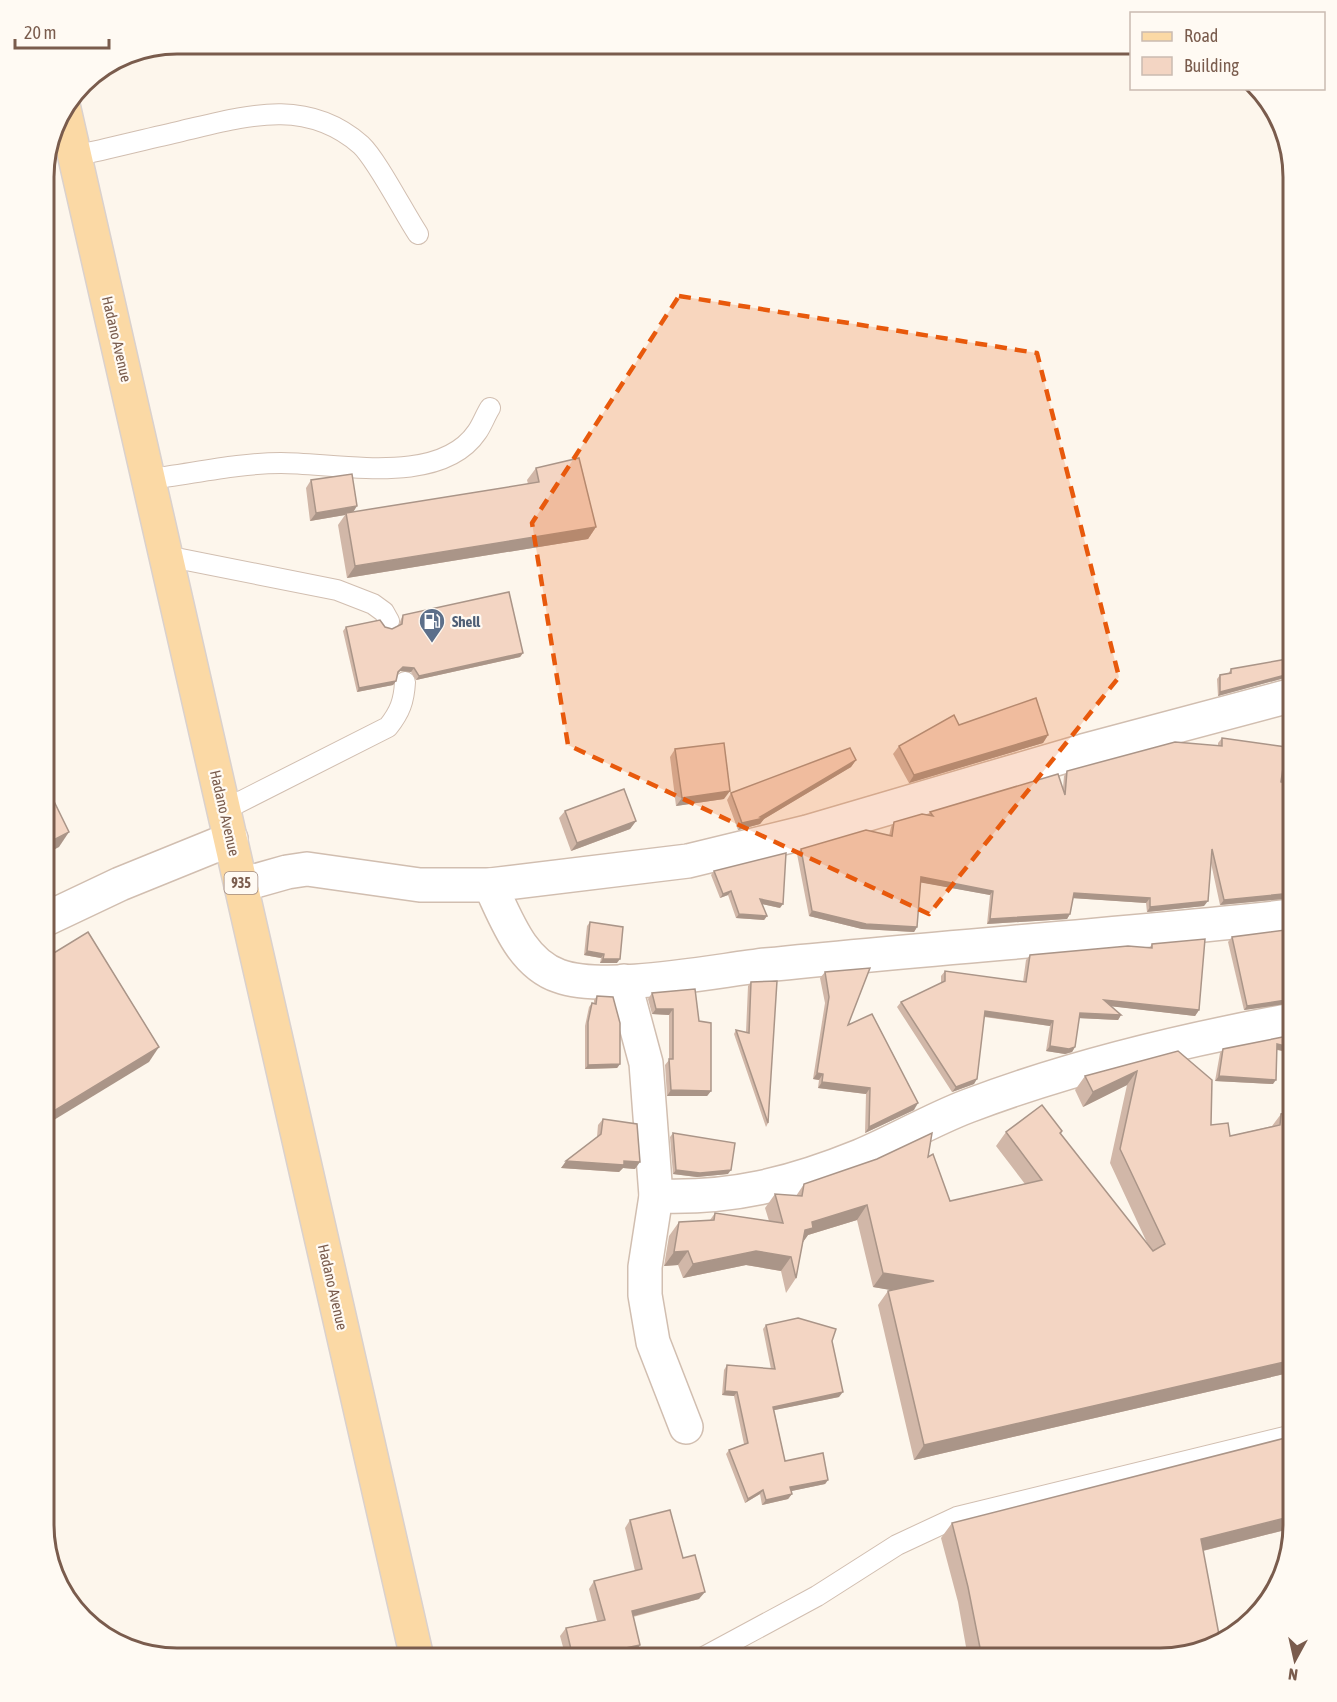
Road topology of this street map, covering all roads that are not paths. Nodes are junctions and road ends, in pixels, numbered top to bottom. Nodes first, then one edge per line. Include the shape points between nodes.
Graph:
1 (67, 123) edge
2 (75, 156) junction
3 (418, 234) dead end
4 (490, 408) dead end
5 (149, 479) junction
6 (166, 556) junction
7 (389, 621) dead end
8 (405, 682) dead end
9 (1283, 698) edge
10 (227, 824) junction
11 (241, 885) junction
12 (490, 885) junction
13 (54, 915) edge
14 (1283, 917) edge
15 (624, 981) junction
16 (1283, 1022) edge
17 (656, 1196) junction
18 (686, 1427) dead end
19 (1283, 1437) edge
20 (414, 1648) edge
21 (722, 1648) edge

1 - 2 main road, Hadano Avenue / 935
2 - 3 lane via 244,116 279,113 309,117 339,128 363,147
2 - 5 main road, Hadano Avenue / 935
4 - 5 lane via 477,433 465,445 431,463 404,468 279,463
5 - 6 main road, Hadano Avenue / 935
6 - 7 lane via 337,590 373,604
6 - 10 main road, Hadano Avenue / 935
8 - 10 lane via 399,714 388,727
9 - 12 street via 807,832 688,861
10 - 11 main road, Hadano Avenue / 935
10 - 13 street via 120,884
11 - 12 street via 307,869 420,885
11 - 20 main road, Hadano Avenue / 935
12 - 15 street via 520,944 537,965 580,981
14 - 15 street
15 - 17 street via 646,1063
16 - 17 street via 1174,1044 1023,1087 966,1107 861,1155 767,1188 690,1198
17 - 18 street via 645,1267 645,1295 653,1342
19 - 21 lane via 957,1517 897,1545 817,1596

